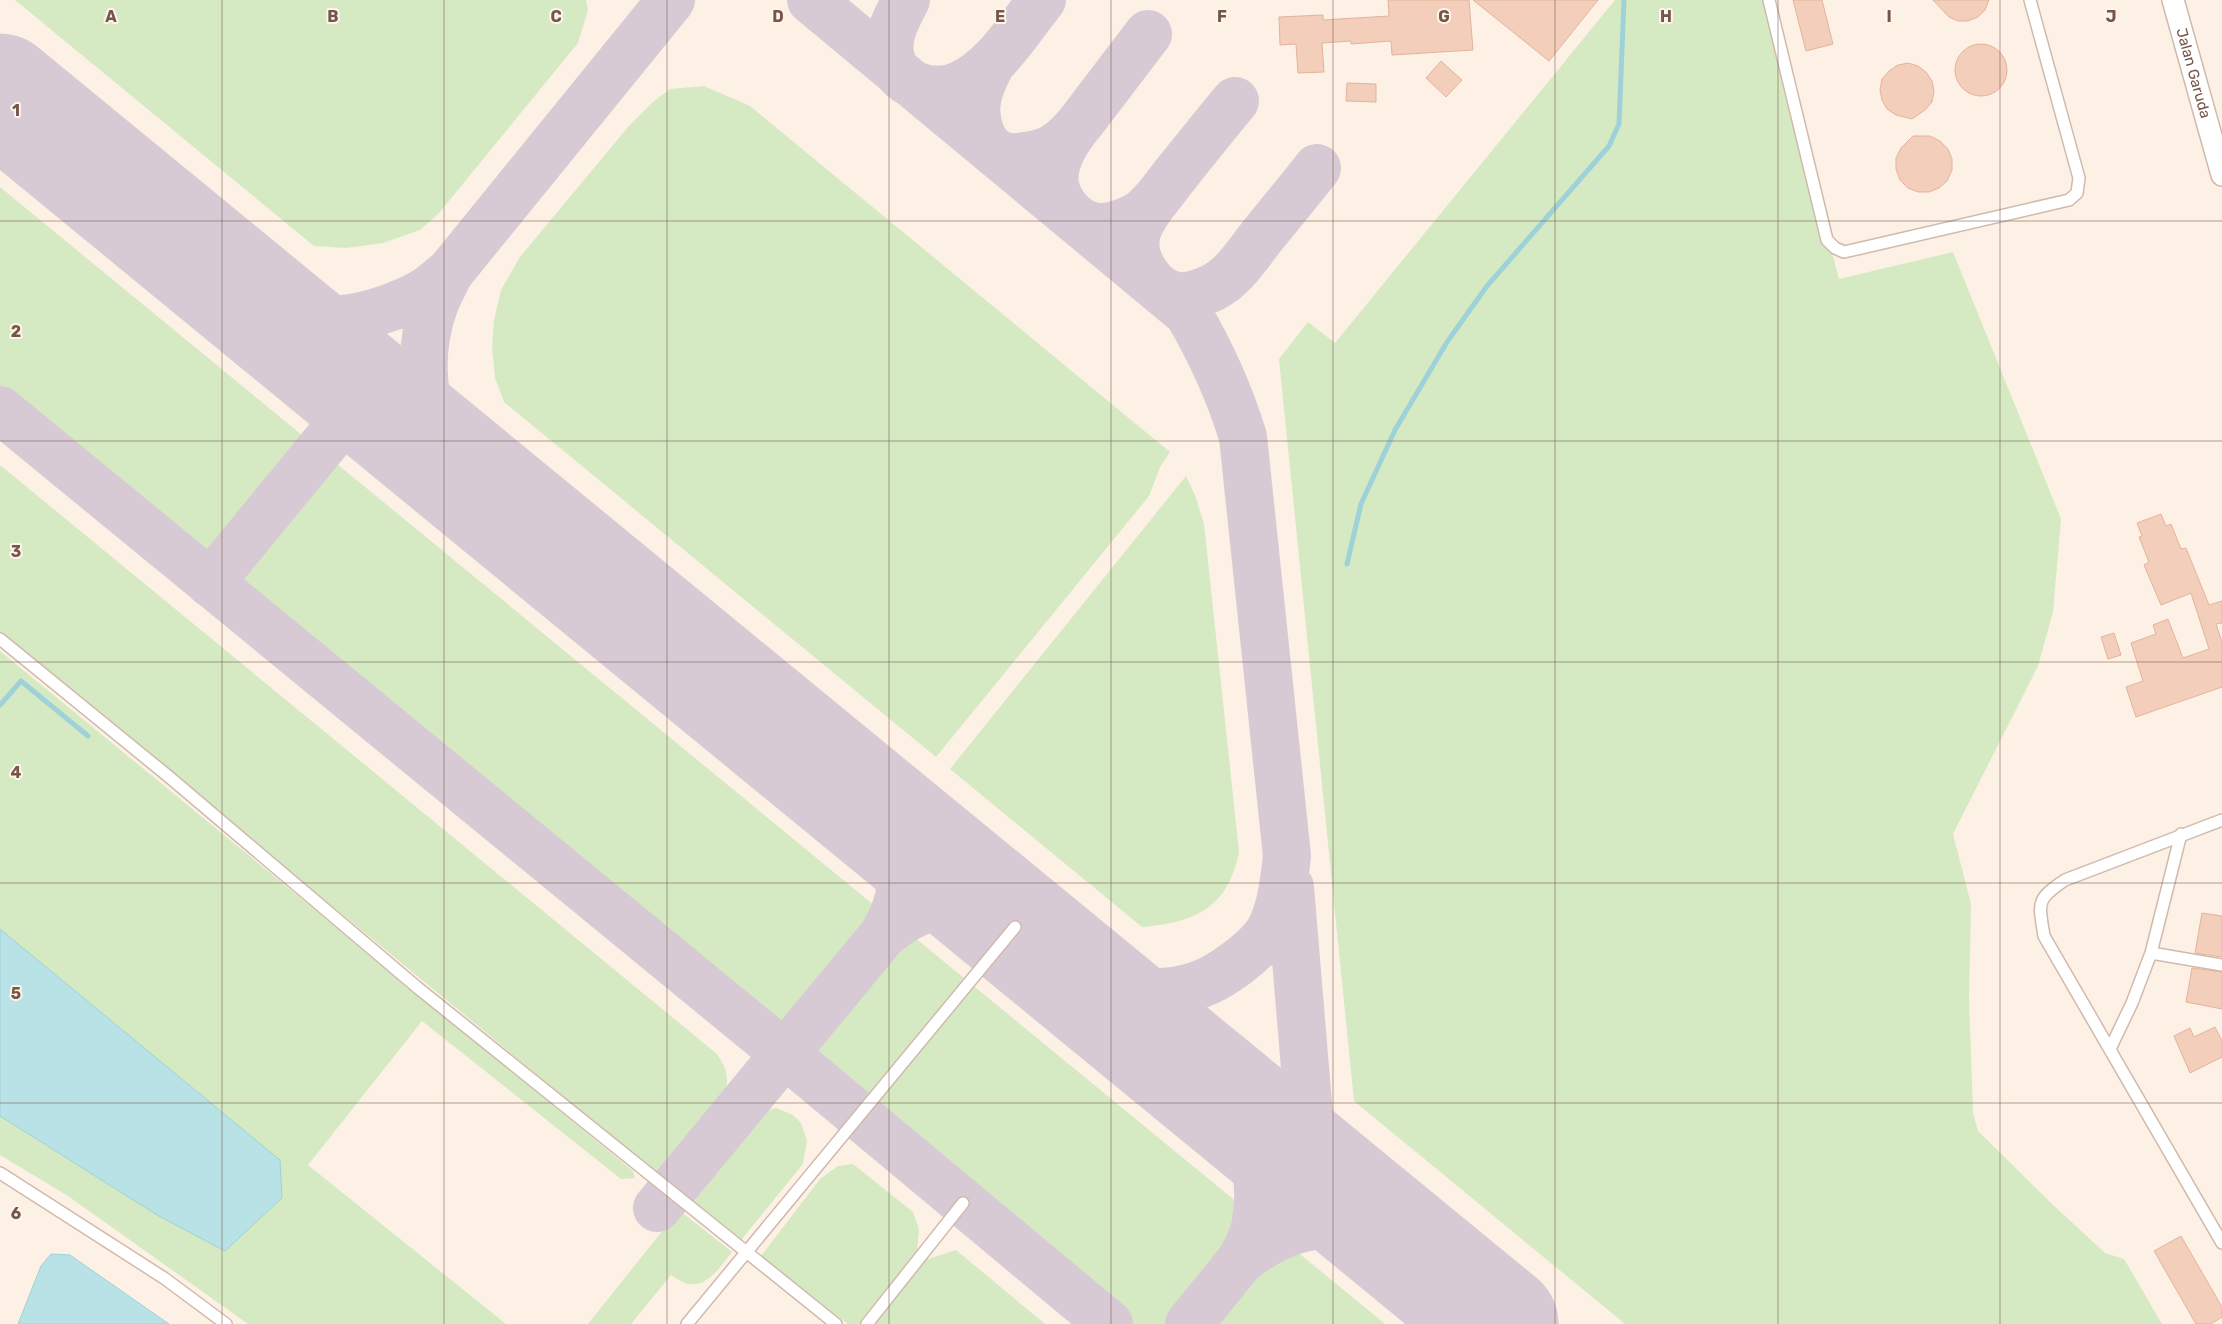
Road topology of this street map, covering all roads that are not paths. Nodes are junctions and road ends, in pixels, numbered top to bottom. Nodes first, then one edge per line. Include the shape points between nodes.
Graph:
1 (1769, 0) edge
2 (2030, 0) edge
3 (2173, 0) edge
4 (2222, 176) edge
5 (0, 639) edge
6 (2222, 820) edge
7 (2181, 834) junction
8 (1015, 927) dead end
9 (2151, 953) junction
10 (2222, 965) edge
11 (2110, 1049) junction
12 (0, 1173) edge
13 (964, 1203) dead end
14 (2222, 1243) edge
15 (746, 1253) junction
16 (226, 1324) edge
17 (687, 1324) edge
18 (836, 1324) edge
19 (868, 1324) edge

1 - 2 lane via 1828,240 1844,252 2069,200 2077,193 2079,178
3 - 4 street, Jalan Garuda
5 - 15 lane via 418,988
6 - 7 lane
7 - 9 lane
7 - 11 lane via 2065,880 2046,892 2039,906 2044,936
8 - 15 lane
9 - 10 lane
9 - 11 lane
11 - 14 lane
12 - 16 lane via 164,1278
13 - 19 lane
15 - 17 lane
15 - 18 lane

